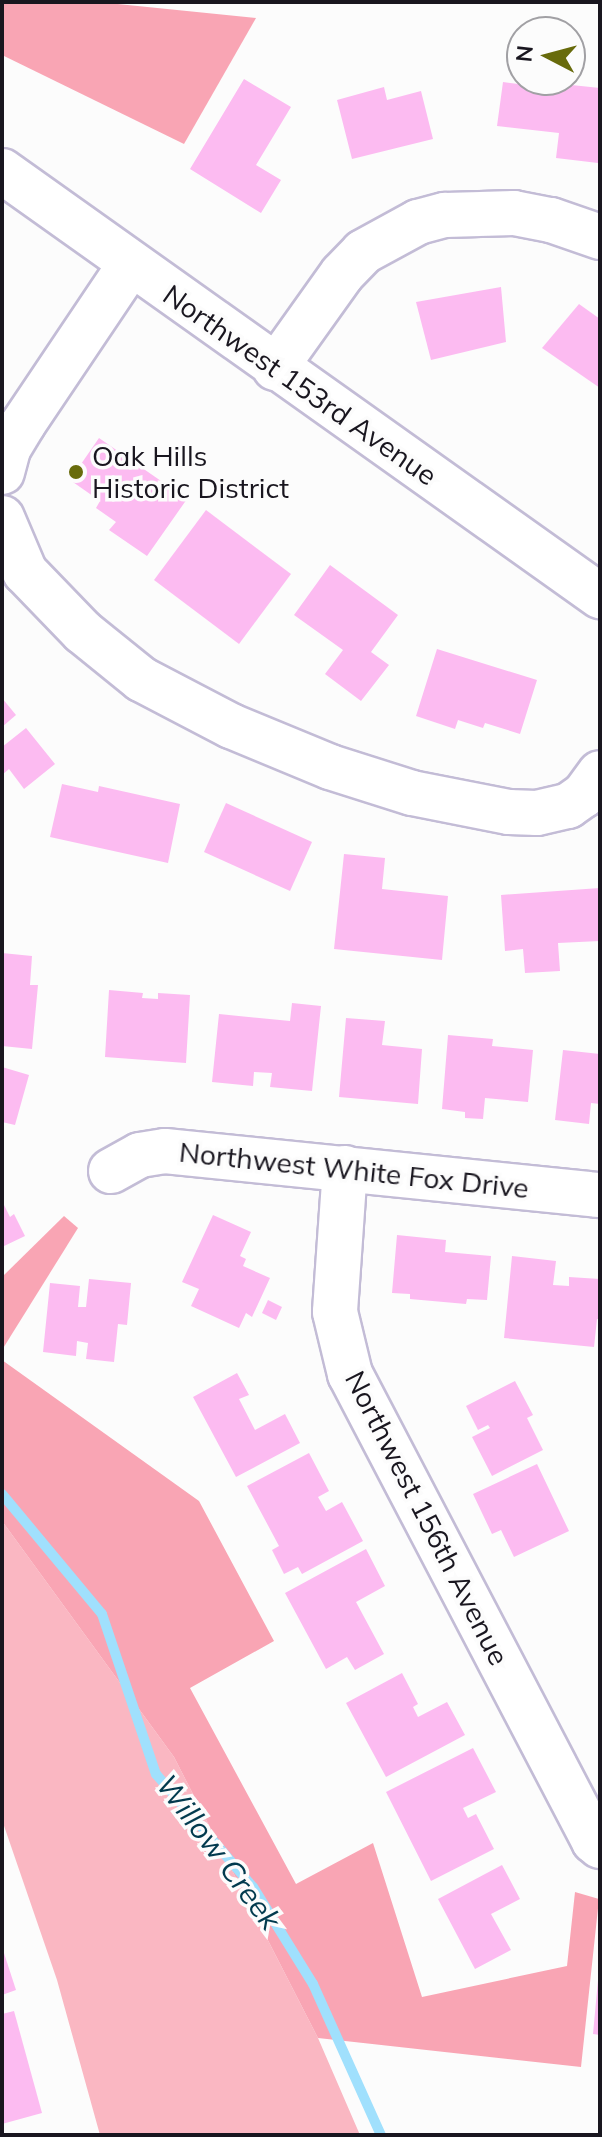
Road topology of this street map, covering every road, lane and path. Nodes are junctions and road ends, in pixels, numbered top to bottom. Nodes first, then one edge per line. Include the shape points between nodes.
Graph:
1 (2, 171) edge
2 (600, 237) edge
3 (130, 265) junction
4 (275, 368) junction
5 (2, 472) edge
6 (2, 518) edge
7 (600, 596) edge
8 (600, 773) edge
9 (345, 1168) junction
10 (111, 1171) dead end
11 (600, 1195) edge
12 (600, 1846) edge

1 - 3 street, Northwest 153rd Avenue
2 - 4 street via 514,213 445,215 418,222 363,252
3 - 4 street, Northwest 153rd Avenue
3 - 5 street via 23,424
4 - 7 street, Northwest 153rd Avenue
6 - 8 street via 25,572 83,632 141,679 245,732 412,793 509,812 568,806
9 - 10 street, Northwest White Fox Drive via 165,1151 140,1155
9 - 11 street, Northwest White Fox Drive
9 - 12 street, Northwest 156th Avenue via 334,1297 339,1342 350,1374

